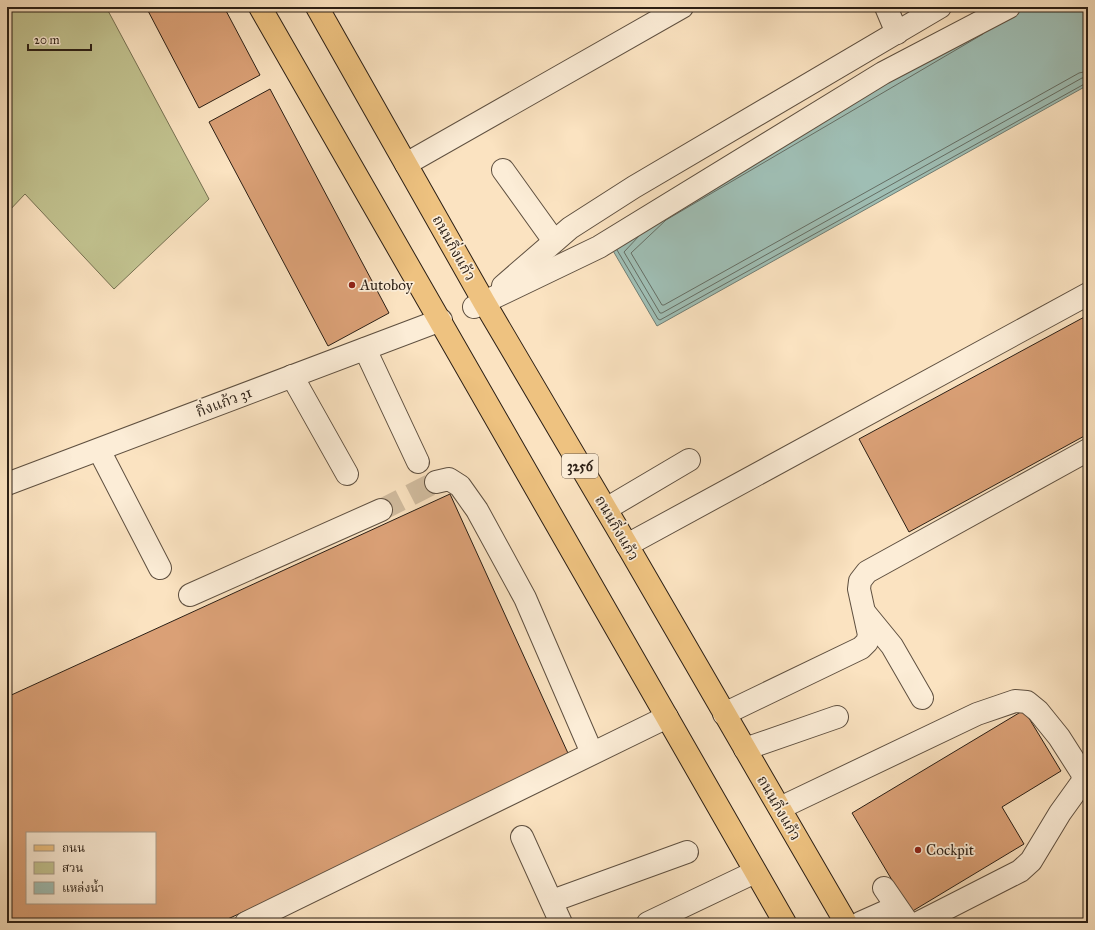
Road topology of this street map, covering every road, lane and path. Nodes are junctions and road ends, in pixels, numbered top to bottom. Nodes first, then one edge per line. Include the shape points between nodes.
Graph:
1 (260, 7) edge
2 (317, 7) edge
3 (682, 7) edge
4 (886, 7) edge
5 (940, 7) edge
6 (1009, 7) edge
7 (898, 33) junction
8 (406, 164) junction
9 (503, 170) dead end
10 (554, 241) junction
11 (1088, 294) edge
12 (479, 305) junction
13 (441, 320) junction
14 (365, 349) junction
15 (292, 376) junction
16 (99, 450) junction
17 (1088, 450) edge
18 (689, 460) dead end
19 (418, 462) dead end
20 (347, 474) dead end
21 (436, 482) tunnel mouth
22 (7, 484) edge
23 (606, 509) junction
24 (381, 510) tunnel mouth
25 (627, 545) junction
26 (160, 568) dead end
27 (190, 595) dead end
28 (864, 612) junction
29 (922, 698) dead end
30 (724, 714) junction
31 (667, 717) junction
32 (837, 717) dead end
33 (745, 749) junction
34 (592, 753) junction
35 (780, 808) junction
36 (522, 837) dead end
37 (687, 852) dead end
38 (755, 872) junction
39 (884, 888) dead end
40 (552, 901) junction
41 (902, 915) edge
42 (246, 923) edge
43 (561, 923) edge
44 (648, 923) edge
45 (785, 923) edge
46 (846, 923) edge
47 (860, 923) edge
48 (918, 923) edge

1 - 13 main road
2 - 8 main road, ถนนกิ่งแก้ว / 3256
3 - 8 street
4 - 7 street
5 - 7 street
6 - 12 street via 883,73 599,247
7 - 10 street via 634,187
8 - 12 main road, ถนนกิ่งแก้ว / 3256
9 - 10 street
10 - 12 street
11 - 25 street
12 - 23 main road, ถนนกิ่งแก้ว / 3256
13 - 14 street, กิ่งแก้ว 31
13 - 31 main road
14 - 15 street, กิ่งแก้ว 31
14 - 19 street
15 - 16 street, กิ่งแก้ว 31
15 - 20 street
16 - 22 street, กิ่งแก้ว 31
16 - 26 street
17 - 28 street via 867,572 860,581 859,588
18 - 23 street
21 - 34 street via 448,479 460,486 476,510 525,598
23 - 25 main road, ถนนกิ่งแก้ว / 3256
24 - 27 street
25 - 30 main road, ถนนกิ่งแก้ว / 3256
28 - 29 street via 892,646
28 - 30 street via 869,635 861,648
30 - 33 main road, ถนนกิ่งแก้ว / 3256
31 - 34 street
31 - 38 main road
32 - 33 street
33 - 35 main road, ถนนกิ่งแก้ว / 3256
34 - 42 street
35 - 46 main road, ถนนกิ่งแก้ว / 3256
35 - 48 street via 977,714 1015,701 1027,702 1038,711 1059,737 1082,773 1083,781 1079,789 1060,813 1031,861 1020,871
36 - 40 street
37 - 40 street
38 - 44 street
38 - 45 main road
39 - 41 street
40 - 43 street
41 - 47 street

